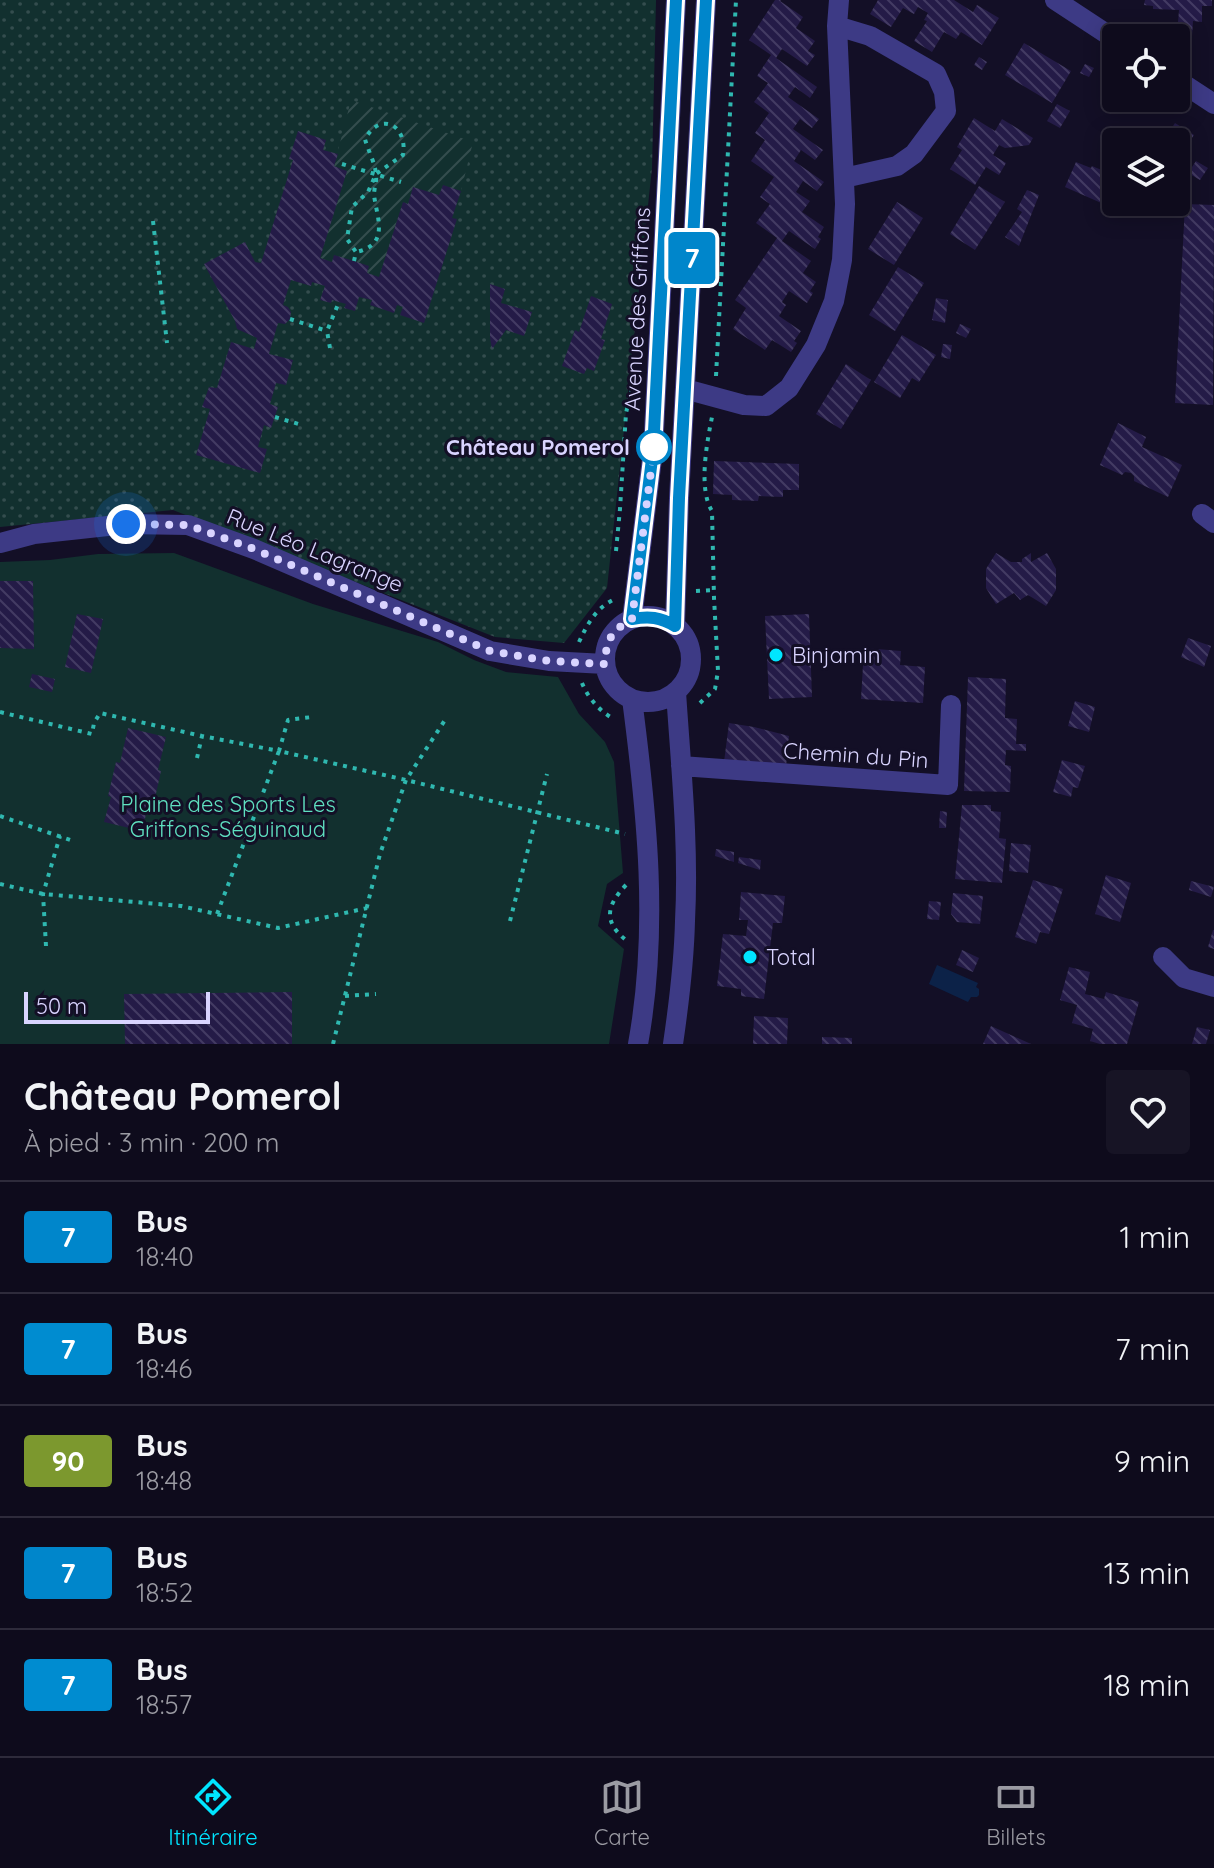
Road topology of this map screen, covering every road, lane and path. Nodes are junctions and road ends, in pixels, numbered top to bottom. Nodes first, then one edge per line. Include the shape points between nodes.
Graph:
1 (676, 0) edge
2 (706, 0) edge
3 (736, 0) edge
4 (839, 0) edge
5 (1055, 0) edge
6 (837, 26) junction
7 (1102, 31) edge
8 (1190, 88) edge
9 (1214, 104) edge
10 (342, 164) dead end
11 (376, 174) junction
12 (844, 178) junction
13 (401, 182) dead end
14 (153, 221) dead end
15 (356, 252) junction
16 (354, 261) dead end
17 (339, 302) dead end
18 (290, 319) dead end
19 (327, 331) junction
20 (167, 343) dead end
21 (330, 348) dead end
22 (685, 389) junction
23 (714, 397) junction
24 (275, 417) dead end
25 (302, 425) dead end
26 (648, 494) junction
27 (679, 498) junction
28 (0, 543) edge
29 (632, 619) junction
30 (675, 626) junction
31 (605, 664) junction
32 (676, 692) junction
33 (632, 699) junction
34 (702, 701) dead end
35 (951, 705) dead end
36 (0, 712) edge
37 (312, 717) dead end
38 (445, 720) dead end
39 (202, 736) junction
40 (279, 751) junction
41 (197, 758) dead end
42 (681, 766) junction
43 (547, 774) dead end
44 (406, 780) junction
45 (538, 812) junction
46 (0, 816) edge
47 (60, 836) junction
48 (631, 836) dead end
49 (73, 841) dead end
50 (0, 884) edge
51 (43, 894) junction
52 (367, 908) junction
53 (217, 914) junction
54 (510, 921) dead end
55 (46, 946) dead end
56 (1163, 957) dead end
57 (1214, 987) edge
58 (376, 994) dead end
59 (345, 996) junction
60 (333, 1044) edge
61 (638, 1044) edge
62 (673, 1044) edge

1 - 26 street, Avenue des Griffons
2 - 22 street
3 - 23 path
4 - 6 street
5 - 7 street
6 - 12 street
6 - 12 street via 870,36 936,74 946,111 914,154 897,166
8 - 9 street
10 - 11 path
11 - 11 path via 403,155 402,134 386,123 365,139
11 - 13 path
11 - 15 path via 368,192 352,207 347,239
11 - 15 path via 381,223 372,246
12 - 23 street via 842,260 834,301 816,345 789,388 766,406
14 - 20 path
15 - 16 path
17 - 19 path
18 - 19 path
19 - 21 path
22 - 23 street
22 - 27 street
23 - 34 path via 705,489 712,511 718,671 715,689
24 - 25 path
26 - 27 street
26 - 29 street, Avenue des Griffons
27 - 30 street
28 - 31 street, Rue Léo Lagrange via 126,524 188,525 490,651
29 - 30 street via 662,618
29 - 31 street via 610,637
30 - 32 street via 691,659
31 - 33 street via 613,685
32 - 33 street via 655,701
32 - 42 street
33 - 61 street via 650,883
35 - 42 street, Chemin du Pin via 948,785
36 - 39 path via 92,734 100,713
37 - 40 path via 288,720
38 - 44 path
39 - 40 path
39 - 41 path
40 - 44 path
40 - 53 path
42 - 62 street via 685,920
43 - 45 path
44 - 45 path
44 - 52 path
45 - 48 path
45 - 54 path
46 - 47 path
47 - 49 path
47 - 51 path
50 - 51 path
51 - 53 path
51 - 55 path
52 - 53 path via 278,928
52 - 59 path
56 - 57 street via 1184,978
58 - 59 path
59 - 60 path

